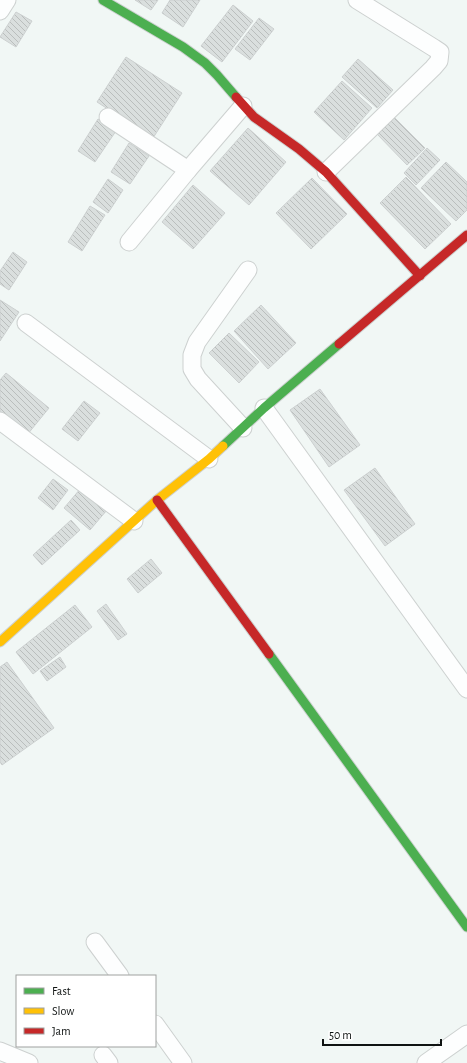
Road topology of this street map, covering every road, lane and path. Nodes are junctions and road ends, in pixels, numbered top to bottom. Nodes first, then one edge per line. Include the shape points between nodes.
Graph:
1 (7, 0) edge
2 (103, 0) edge
3 (357, 0) edge
4 (0, 11) edge
5 (243, 106) junction
6 (108, 116) dead end
7 (188, 170) junction
8 (326, 172) junction
9 (467, 235) edge
10 (129, 242) dead end
11 (248, 270) dead end
12 (420, 276) junction
13 (26, 323) dead end
14 (264, 408) junction
15 (0, 421) edge
16 (242, 428) junction
17 (209, 459) junction
18 (157, 500) junction
19 (134, 521) junction
20 (0, 642) edge
21 (467, 689) edge
22 (465, 919) edge
23 (95, 942) dead end
24 (119, 975) edge
25 (156, 1025) edge
26 (467, 1034) edge
27 (0, 1051) edge
28 (29, 1063) edge
29 (183, 1063) edge
30 (426, 1063) edge

1 - 4 street
2 - 5 street via 183,47 205,63 218,74
3 - 8 street via 440,52 433,68
5 - 7 street
5 - 8 street
6 - 7 street
7 - 10 street
8 - 12 street
9 - 12 street
11 - 16 street via 197,342 192,356 192,369 198,379
12 - 14 street
13 - 17 street
14 - 16 street
14 - 21 street
15 - 19 street
16 - 17 street
17 - 18 street
18 - 19 street
18 - 22 street
19 - 20 street
23 - 24 street
25 - 29 street
26 - 30 street
27 - 28 street

